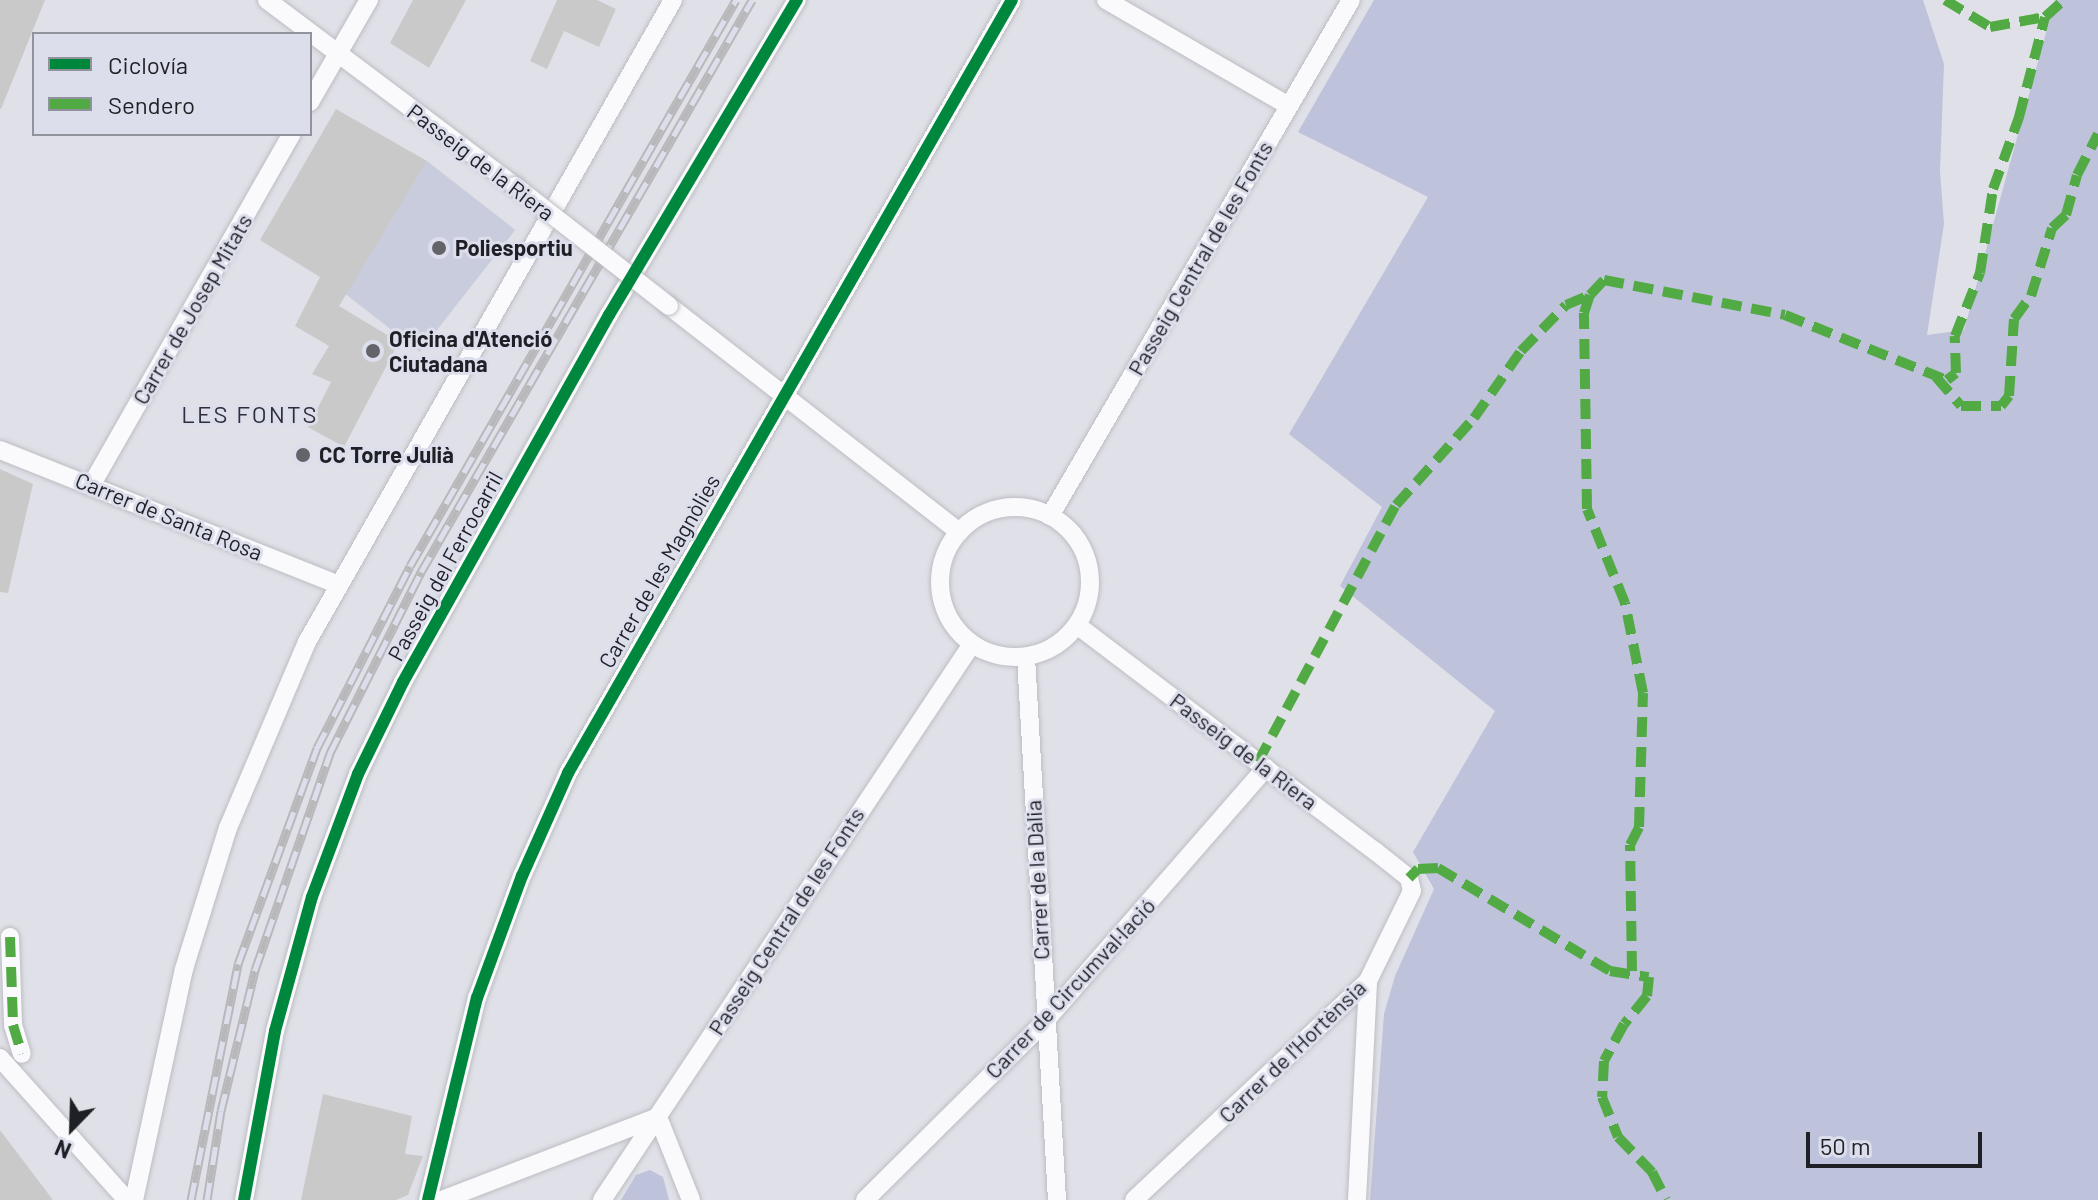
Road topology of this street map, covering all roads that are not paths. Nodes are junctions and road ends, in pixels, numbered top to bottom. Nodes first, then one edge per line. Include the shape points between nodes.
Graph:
1 (267, 0) edge
2 (369, 0) edge
3 (673, 0) edge
4 (797, 0) edge
5 (1012, 0) edge
6 (1106, 0) edge
7 (1351, 0) edge
8 (308, 32) edge
9 (312, 35) edge
10 (337, 55) junction
11 (312, 99) edge
12 (1289, 106) junction
13 (291, 136) edge
14 (783, 396) junction
15 (0, 450) edge
16 (92, 484) junction
17 (1050, 516) junction
18 (959, 532) junction
19 (337, 584) junction
20 (1077, 625) junction
21 (972, 644) junction
22 (1026, 657) junction
23 (1266, 768) junction
24 (1409, 878) joint
25 (10, 937) dead end
26 (1368, 981) junction
27 (1045, 1021) junction
28 (22, 1054) dead end
29 (0, 1058) edge
30 (658, 1117) junction
31 (127, 1200) edge
32 (134, 1200) edge
33 (244, 1200) edge
34 (428, 1200) edge
35 (442, 1200) edge
36 (602, 1200) edge
37 (691, 1200) edge
38 (865, 1200) edge
39 (1057, 1200) edge
40 (1134, 1200) edge
41 (1357, 1200) edge

1 - 8 street, Passeig de la Riera
2 - 10 street
3 - 19 street
4 - 33 street, Passeig del Ferrocarril via 601,328 403,682 358,774 312,897 279,1016
5 - 14 street, Carrer de les Magnòlies
6 - 12 street
7 - 12 street, Passeig Central de les Fonts
9 - 10 street, Passeig de la Riera
10 - 11 street
10 - 14 street, Passeig de la Riera, bridge via 515,186
12 - 17 street, Passeig Central de les Fonts
13 - 16 street, Carrer de Josep Mitats
14 - 18 street, Passeig de la Riera
14 - 34 street, Carrer de les Magnòlies via 612,691 522,876 477,998
15 - 16 street, Carrer de Santa Rosa
16 - 19 street, Carrer de Santa Rosa
17 - 18 street via 1011,507 989,511
17 - 20 street via 1074,534 1087,559 1090,599
18 - 21 street via 943,560 941,597 947,616
19 - 32 street via 228,828 184,969
20 - 22 street via 1051,649
20 - 23 street, Passeig de la Riera
21 - 22 street via 995,655
21 - 30 street, Passeig Central de les Fonts
22 - 27 street, Carrer de la Dàlia
23 - 24 street, Passeig de la Riera
23 - 27 street, Carrer de Circumval·lació
24 - 26 street, Carrer de l'Hortènsia via 1412,891
25 - 28 street via 13,1025
26 - 40 street, Carrer de l'Hortènsia
26 - 41 street
27 - 38 street, Carrer de Circumval·lació
27 - 39 street, Carrer de la Dàlia
29 - 31 street
30 - 35 street
30 - 36 street, Passeig Central de les Fonts
30 - 37 street

